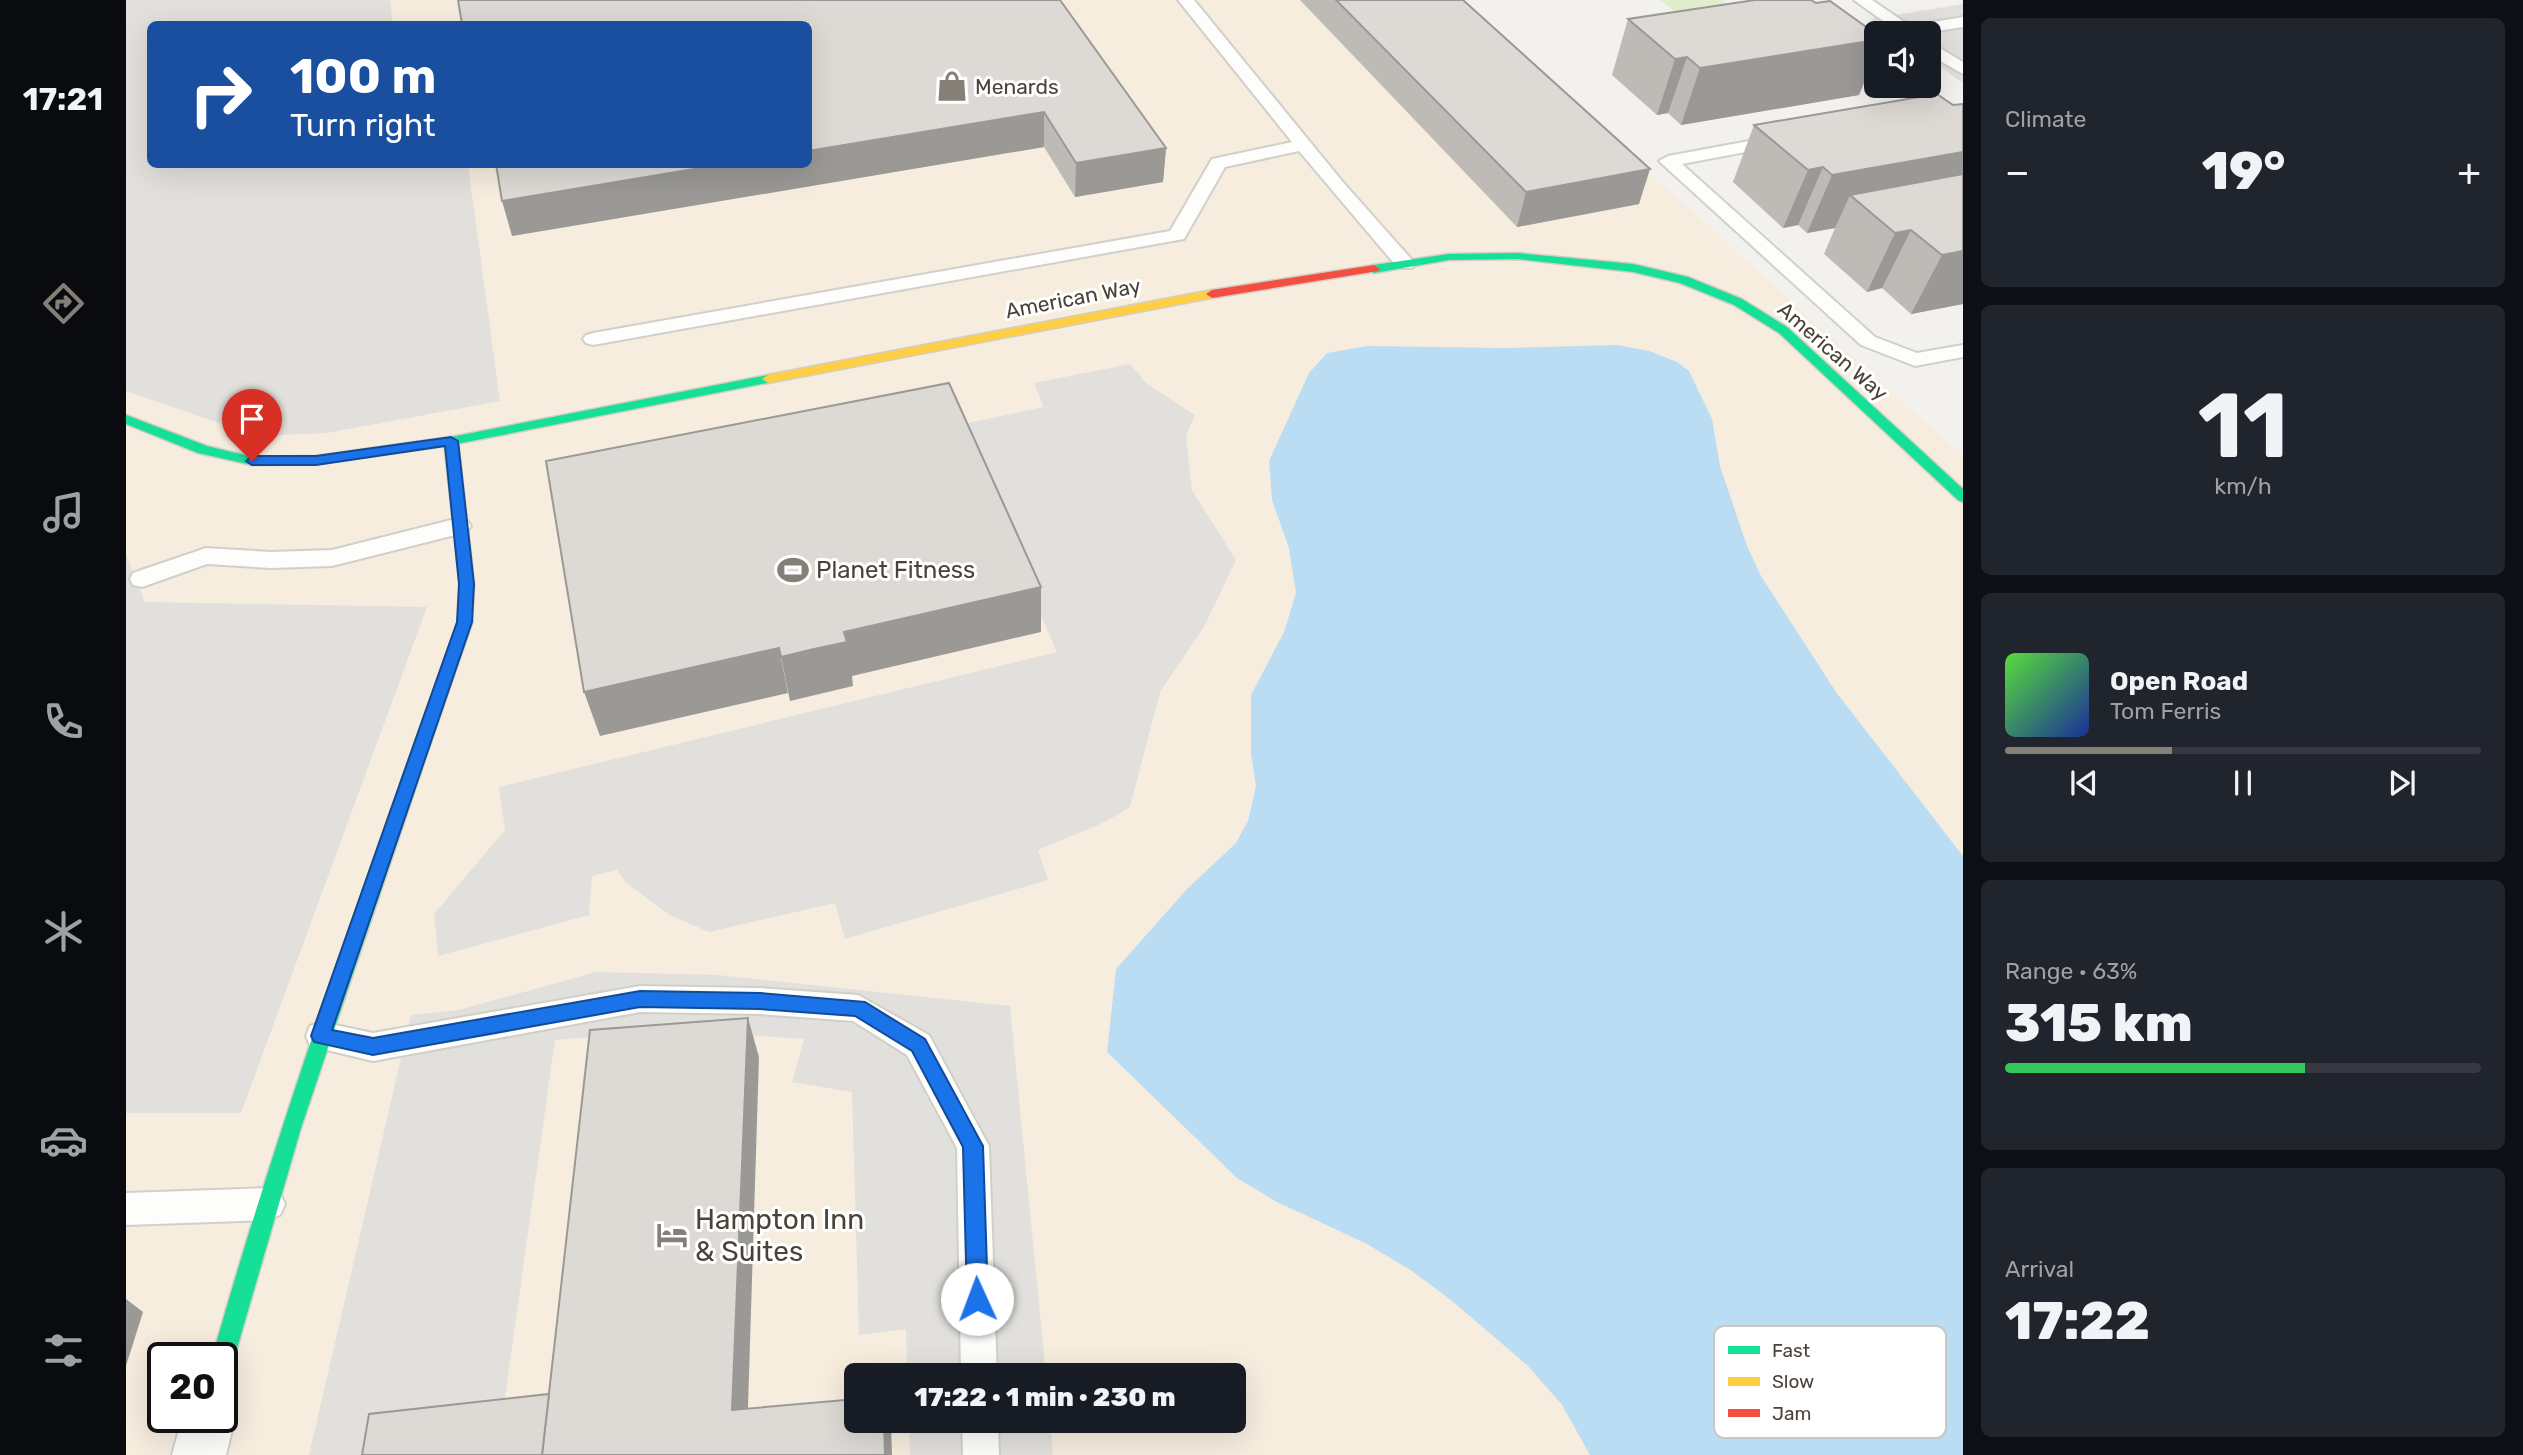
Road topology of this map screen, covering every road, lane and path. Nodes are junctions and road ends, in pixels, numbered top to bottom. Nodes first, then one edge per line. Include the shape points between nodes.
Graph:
1 (1186, 0) edge
2 (1862, 0) edge
3 (1893, 21) edge
4 (1963, 22) edge
5 (1941, 26) edge
6 (1941, 53) edge
7 (1960, 64) edge
8 (1806, 136) edge
9 (1306, 144) junction
10 (1405, 264) junction
11 (593, 339) dead end
12 (1963, 351) edge
13 (126, 419) edge
14 (451, 441) junction
15 (1963, 498) edge
16 (459, 526) junction
17 (142, 579) dead end
18 (321, 1036) junction
19 (268, 1204) junction
20 (126, 1209) edge
21 (227, 1342) edge
22 (979, 1363) edge
23 (204, 1433) edge
24 (980, 1433) edge
25 (199, 1455) edge
26 (981, 1455) edge

1 - 9 lane
2 - 3 lane
4 - 5 lane
6 - 7 lane
8 - 12 lane via 1668,161 1868,341 1915,360
9 - 10 lane
9 - 11 lane via 1218,163 1177,234
10 - 14 street, American Way via 1161,302
10 - 15 street, American Way via 1484,256 1572,260 1658,273 1712,290 1783,331
13 - 14 street, American Way via 203,450 252,461 316,460
14 - 16 street
16 - 17 lane via 332,558 271,561 206,556
16 - 18 street via 467,584 465,622
18 - 19 street
18 - 22 lane via 373,1047 640,999 858,1008 918,1045 973,1146
19 - 20 lane
19 - 21 street
23 - 25 street
24 - 26 lane

